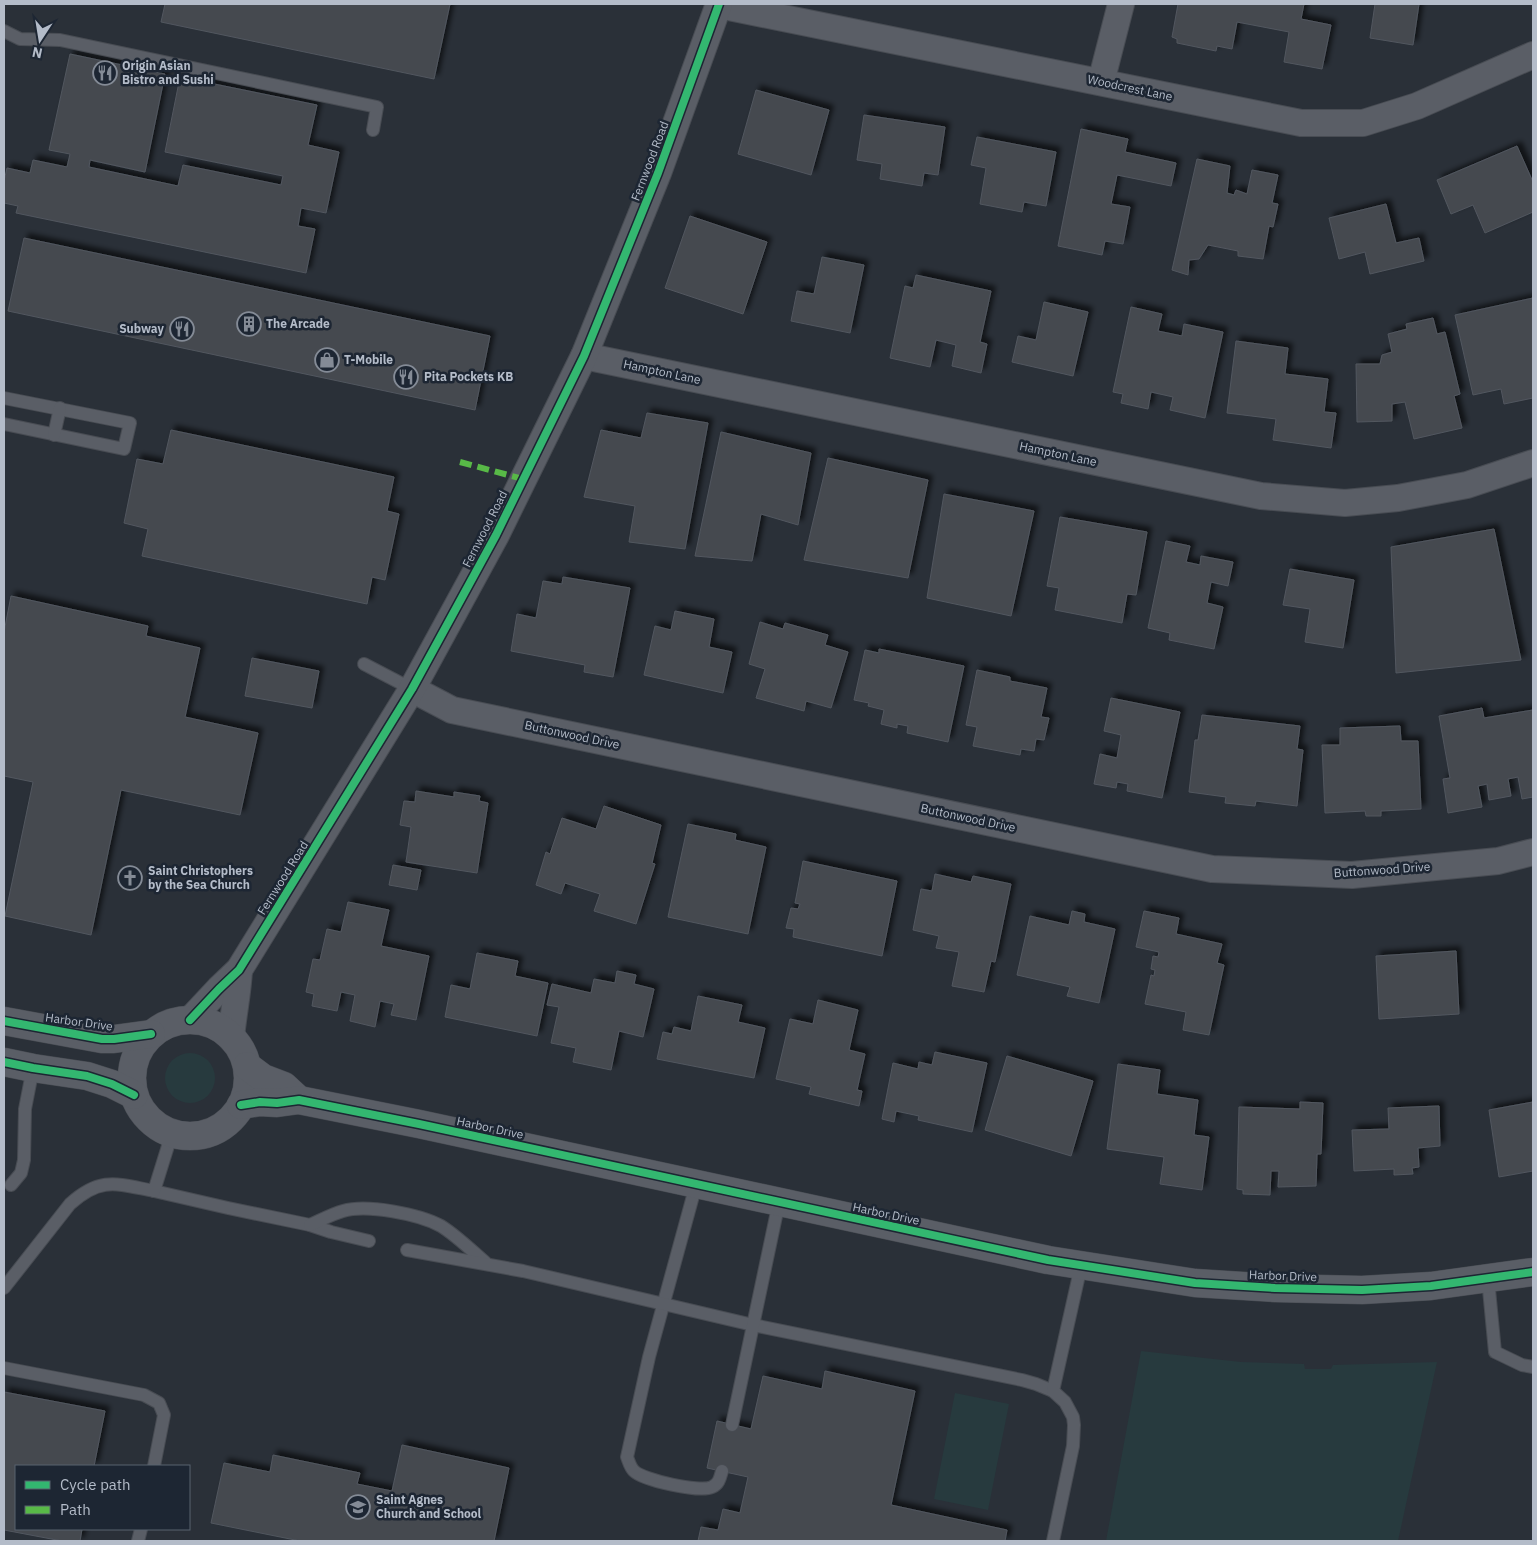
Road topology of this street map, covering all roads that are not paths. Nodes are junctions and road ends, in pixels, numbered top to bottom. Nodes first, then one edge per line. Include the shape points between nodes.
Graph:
1 (719, 4) edge
2 (1120, 4) edge
3 (4, 31) edge
4 (1533, 55) edge
5 (1100, 82) junction
6 (373, 130) dead end
7 (584, 356) junction
8 (4, 398) edge
9 (60, 408) junction
10 (4, 424) edge
11 (54, 435) junction
12 (1533, 463) edge
13 (364, 664) dead end
14 (412, 689) junction
15 (1533, 852) edge
16 (239, 970) junction
17 (190, 1020) junction
18 (4, 1021) edge
19 (151, 1034) junction
20 (232, 1038) junction
21 (4, 1062) edge
22 (247, 1066) junction
23 (33, 1068) junction
24 (134, 1095) junction
25 (299, 1100) junction
26 (241, 1105) junction
27 (172, 1133) junction
28 (11, 1185) dead end
29 (696, 1185) junction
30 (154, 1191) junction
31 (779, 1202) junction
32 (310, 1224) junction
33 (368, 1241) dead end
34 (407, 1250) dead end
35 (486, 1263) junction
36 (1081, 1266) junction
37 (1533, 1272) edge
38 (1488, 1279) junction
39 (4, 1288) edge
40 (664, 1304) junction
41 (753, 1325) junction
42 (1533, 1367) edge
43 (4, 1368) edge
44 (1053, 1391) junction
45 (732, 1425) dead end
46 (154, 1465) edge
47 (722, 1472) dead end
48 (1053, 1541) edge

1 - 5 street, Woodcrest Lane
1 - 7 street, Fernwood Road via 658,173
2 - 5 street
3 - 6 lane via 20,39 60,40 377,107
4 - 5 street, Woodcrest Lane via 1417,106 1363,123 1301,123
7 - 12 street, Hampton Lane via 1261,496 1345,503 1398,498 1467,486
7 - 14 street, Fernwood Road via 496,535
8 - 9 lane
9 - 11 lane
9 - 11 lane via 130,423 124,449
10 - 11 lane
13 - 14 lane
14 - 15 street, Buttonwood Drive via 452,710 1212,869 1352,875 1498,861
14 - 16 street, Fernwood Road
16 - 17 street, Fernwood Road
16 - 20 street, Fernwood Road
17 - 19 street via 165,1025
17 - 20 street via 213,1025
18 - 19 street, Harbor Drive via 102,1039
19 - 24 street via 133,1062
20 - 22 street
21 - 23 street
22 - 25 street, Harbor Drive via 263,1078 284,1086
22 - 26 street via 247,1089
23 - 24 street via 88,1076
23 - 28 lane via 25,1109 24,1160 21,1173
24 - 27 street via 149,1119
25 - 26 street, Harbor Drive
25 - 29 street, Harbor Drive
26 - 27 street via 231,1119 217,1129 200,1135
27 - 30 lane
29 - 31 street, Harbor Drive
29 - 40 lane
30 - 32 lane
30 - 39 lane via 105,1184 80,1195
31 - 36 street, Harbor Drive
31 - 41 lane
32 - 33 lane
32 - 35 lane via 343,1210 401,1212 440,1226
34 - 35 lane
35 - 40 lane
36 - 38 street, Harbor Drive via 1196,1283 1275,1288 1362,1290
36 - 44 lane
37 - 38 street, Harbor Drive
38 - 42 lane via 1495,1352
40 - 41 lane
40 - 47 lane via 627,1457 630,1466 635,1472 659,1481 705,1489 719,1482
41 - 44 lane via 1022,1380
41 - 45 lane
43 - 46 lane via 144,1395 159,1403 164,1415
44 - 48 lane via 1065,1402 1074,1425 1073,1446

